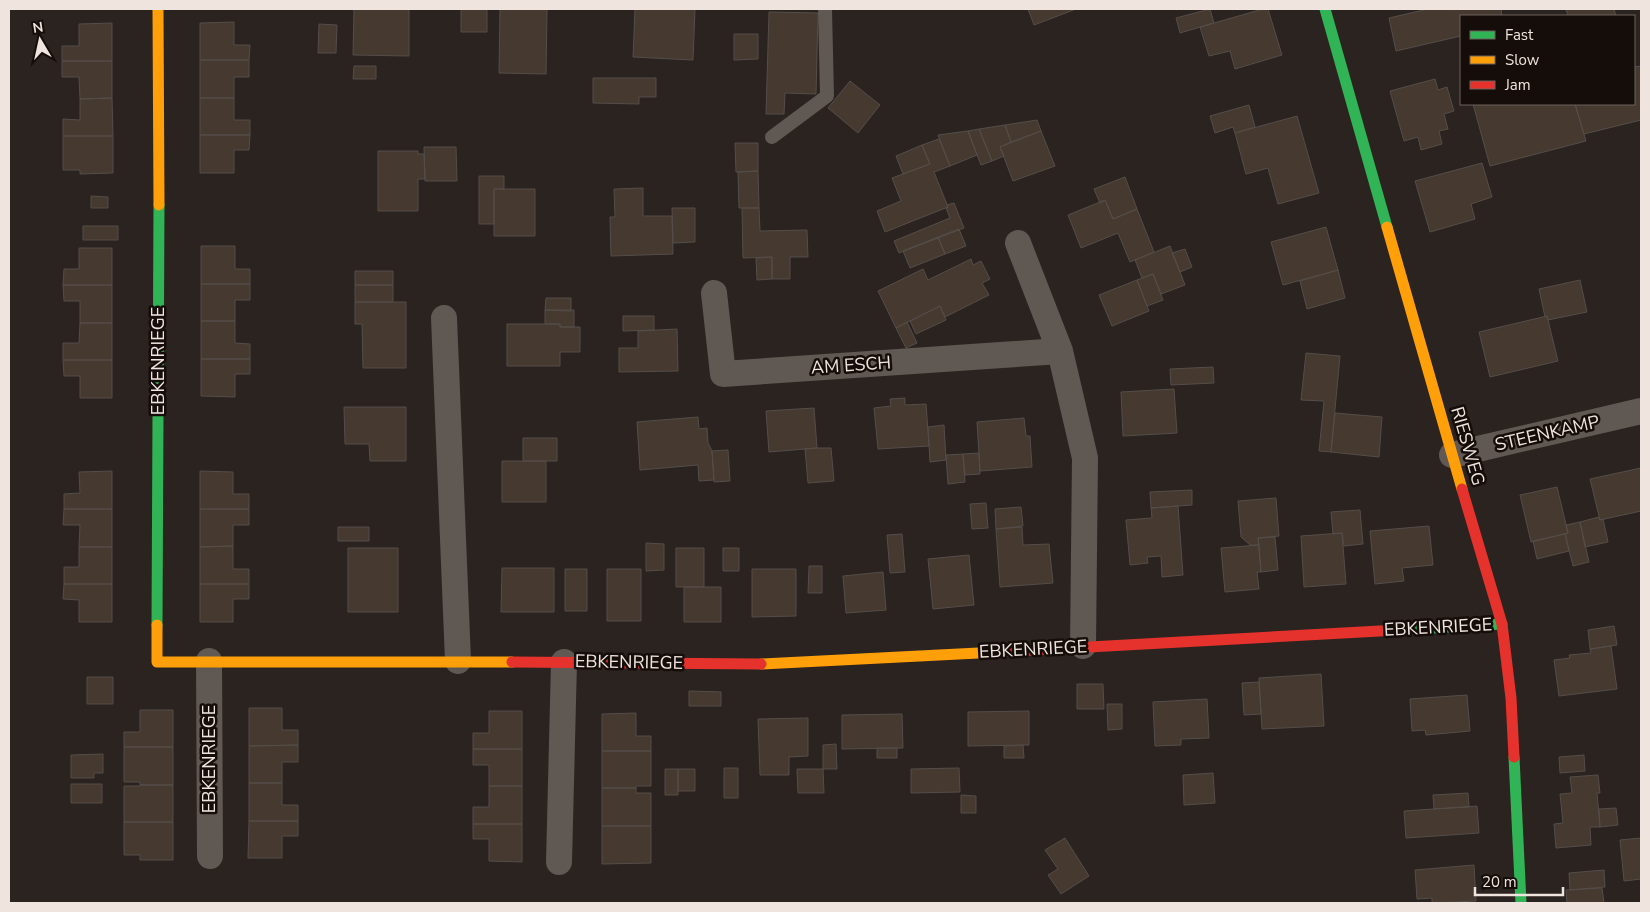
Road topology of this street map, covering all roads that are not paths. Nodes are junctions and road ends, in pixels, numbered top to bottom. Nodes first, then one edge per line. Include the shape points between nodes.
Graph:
1 (158, 9) edge
2 (825, 9) edge
3 (1325, 9) edge
4 (772, 138) dead end
5 (1018, 243) dead end
6 (714, 293) dead end
7 (444, 318) dead end
8 (1060, 350) junction
9 (1641, 411) edge
10 (1452, 454) junction
11 (1502, 624) junction
12 (1083, 646) junction
13 (209, 661) junction
14 (458, 661) junction
15 (564, 662) junction
16 (210, 856) dead end
17 (559, 862) dead end
18 (1521, 903) edge

1 - 13 street, EBKENRIEGE via 157,662
2 - 4 lane via 828,96
3 - 10 street, RIESWEG
5 - 8 street
6 - 8 street, AM ESCH via 723,374
7 - 14 street
8 - 12 street via 1085,458
9 - 10 street, STEENKAMP
10 - 11 street, RIESWEG
11 - 12 street, EBKENRIEGE
11 - 18 street, RIESWEG via 1512,698
12 - 15 street, EBKENRIEGE via 782,664
13 - 14 street, EBKENRIEGE
13 - 16 street, EBKENRIEGE
14 - 15 street, EBKENRIEGE
15 - 17 street, EBKENRIEGE

